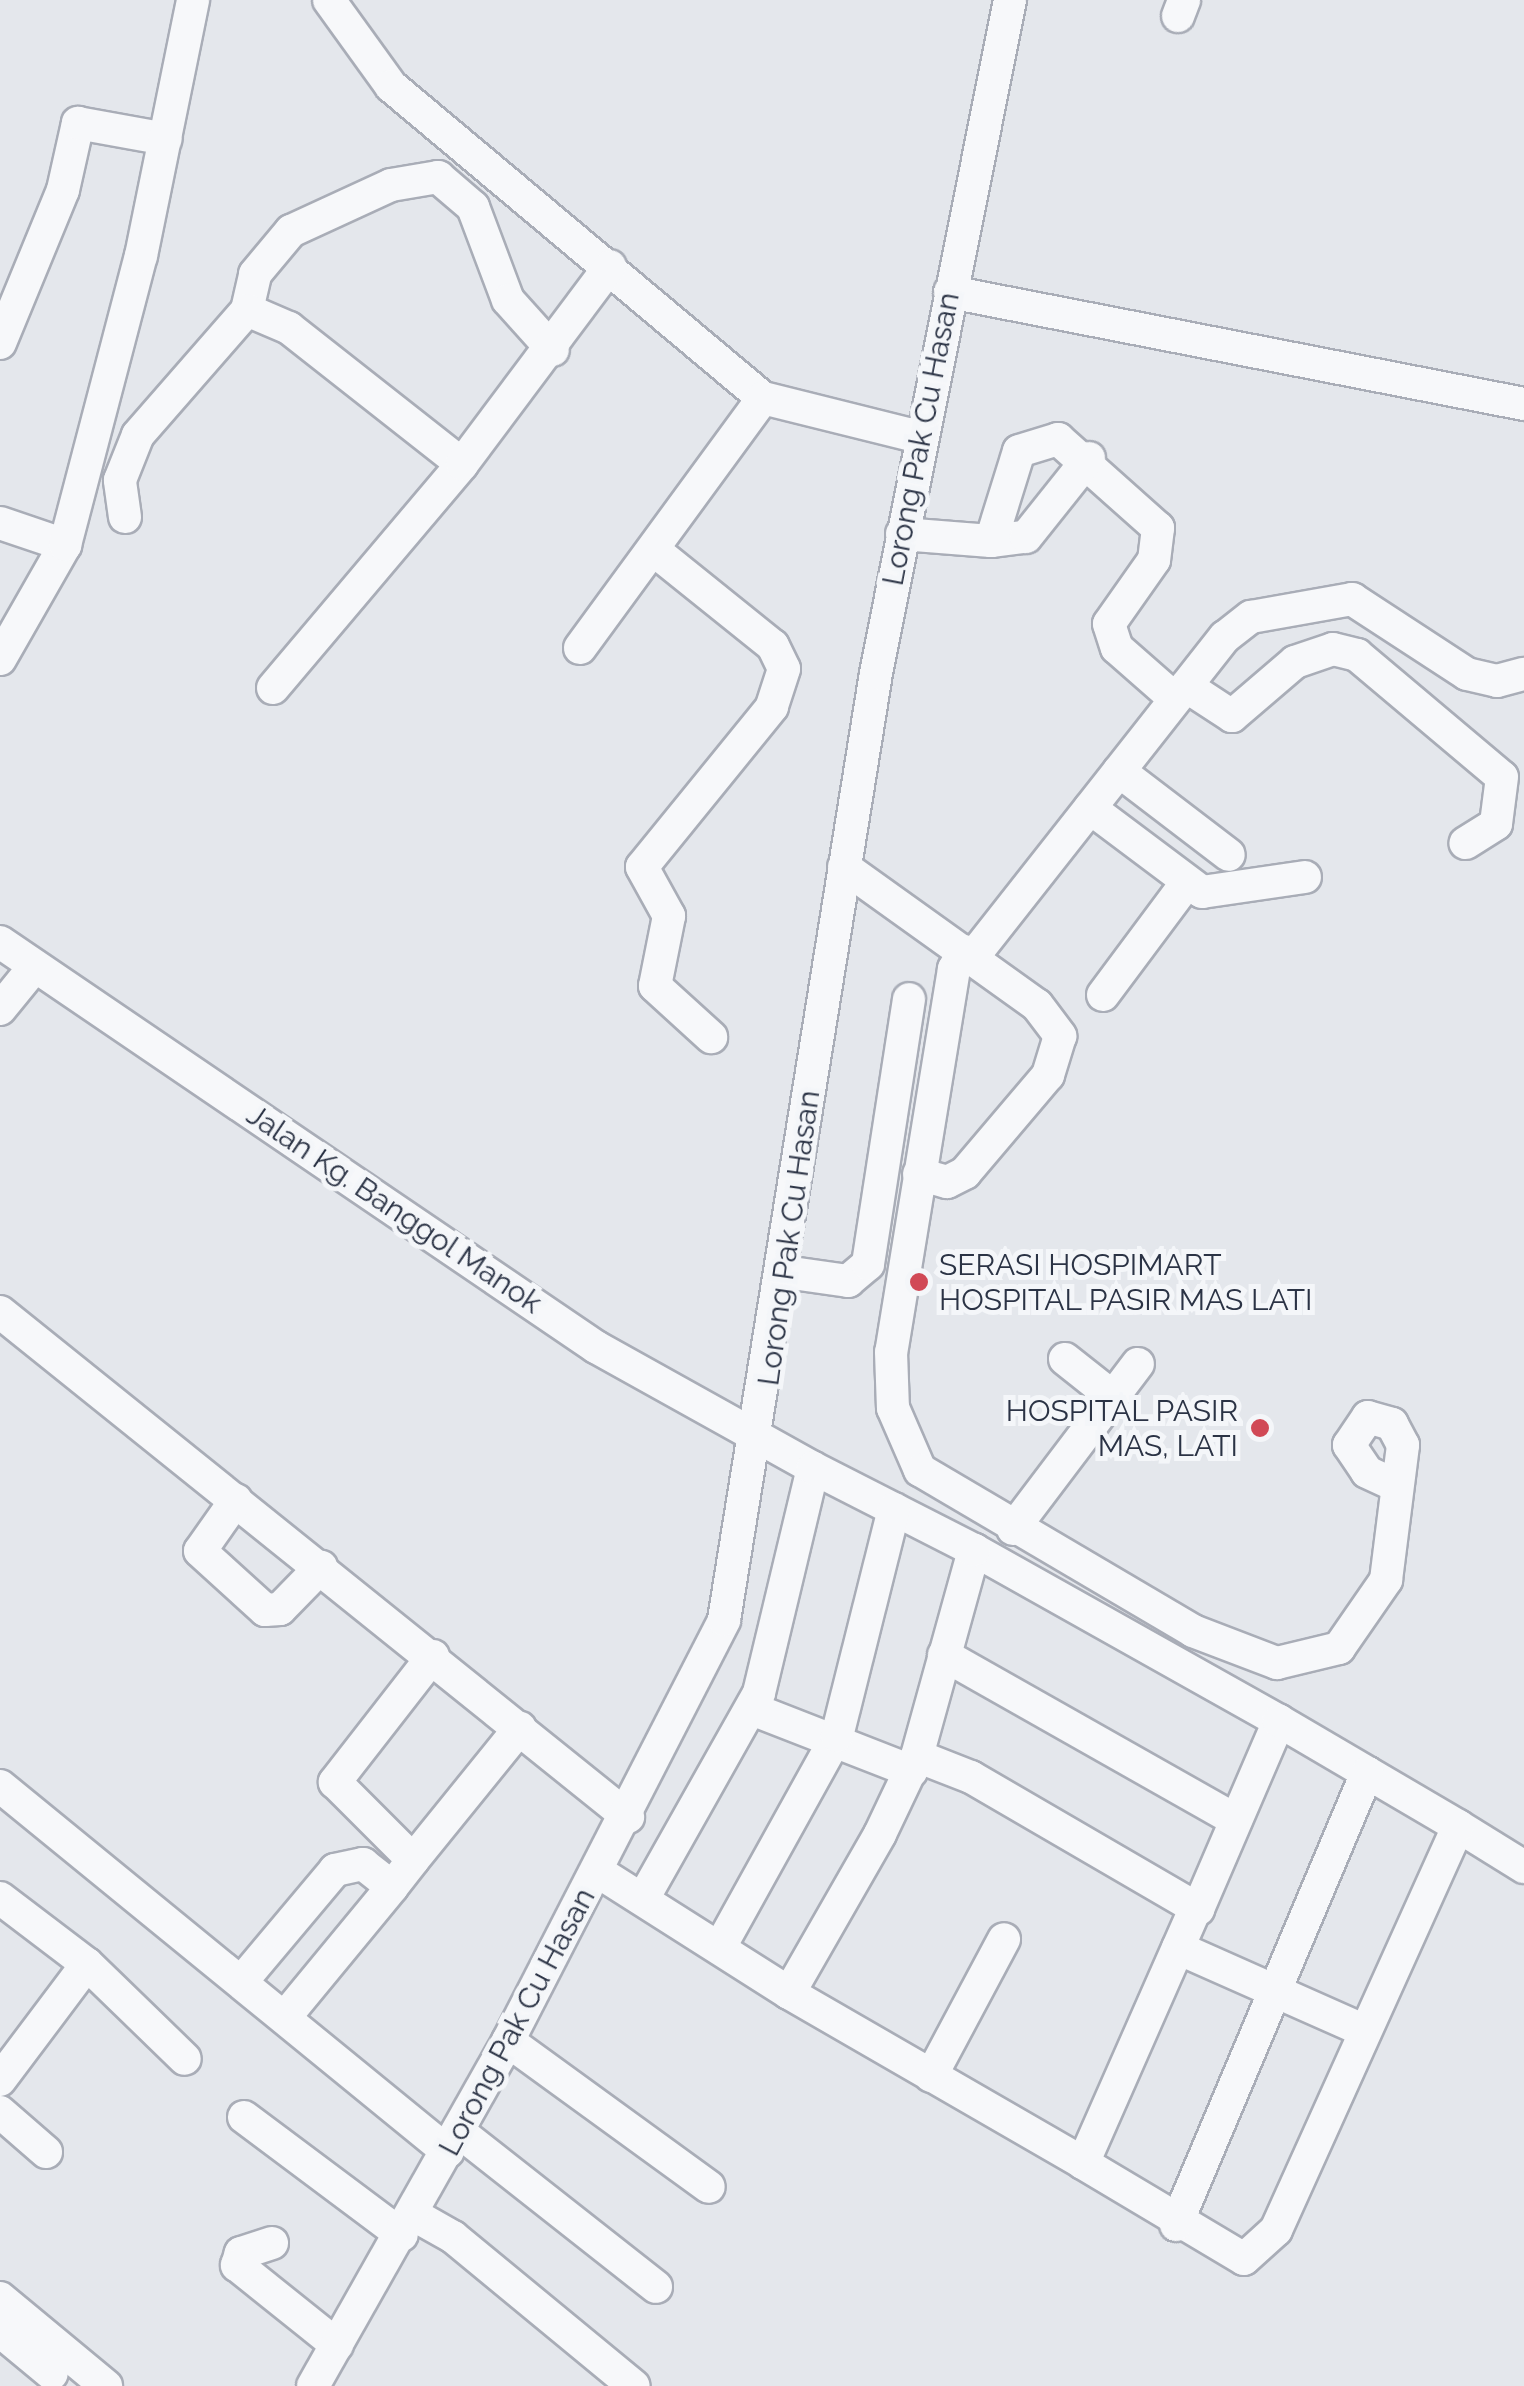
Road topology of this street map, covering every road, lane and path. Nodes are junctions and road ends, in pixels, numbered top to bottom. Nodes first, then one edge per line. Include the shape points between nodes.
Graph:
1 (193, 0) edge
2 (330, 0) edge
3 (1010, 0) edge
4 (166, 139) junction
5 (610, 266) junction
6 (950, 292) junction
7 (247, 310) junction
8 (0, 343) edge
9 (553, 350) junction
10 (763, 398) junction
11 (1524, 404) edge
12 (920, 437) junction
13 (1089, 458) junction
14 (462, 464) junction
15 (125, 517) dead end
16 (0, 522) edge
17 (902, 534) junction
18 (992, 540) junction
19 (65, 545) junction
20 (655, 552) junction
21 (580, 648) dead end
22 (0, 658) edge
23 (1524, 674) edge
24 (273, 688) dead end
25 (1181, 693) junction
26 (1119, 771) junction
27 (1090, 808) junction
28 (1466, 843) dead end
29 (1229, 855) dead end
30 (844, 868) junction
31 (1305, 877) dead end
32 (1185, 885) junction
33 (0, 942) edge
34 (968, 954) junction
35 (36, 966) junction
36 (1102, 995) dead end
37 (909, 999) dead end
38 (0, 1009) edge
39 (711, 1037) dead end
40 (919, 1174) junction
41 (784, 1272) junction
42 (0, 1312) edge
43 (1065, 1359) dead end
44 (1138, 1364) dead end
45 (1113, 1397) junction
46 (759, 1441) junction
47 (812, 1468) junction
48 (1394, 1484) dead end
49 (236, 1500) junction
50 (894, 1509) junction
51 (1013, 1529) junction
52 (974, 1550) junction
53 (321, 1567) junction
54 (944, 1655) junction
55 (433, 1656) junction
56 (752, 1709) junction
57 (1279, 1721) junction
58 (520, 1728) junction
59 (838, 1736) junction
60 (914, 1764) junction
61 (1367, 1773) junction
62 (0, 1786) edge
63 (628, 1817) junction
64 (1236, 1820) junction
65 (1458, 1826) junction
66 (413, 1860) junction
67 (1524, 1867) edge
68 (598, 1871) junction
69 (392, 1887) junction
70 (644, 1898) junction
71 (2, 1905) edge
72 (1196, 1908) junction
73 (1004, 1939) dead end
74 (720, 1947) junction
75 (1178, 1948) junction
76 (86, 1964) junction
77 (242, 1982) junction
78 (1272, 1989) junction
79 (789, 1993) junction
80 (285, 2016) junction
81 (1360, 2029) junction
82 (508, 2041) junction
83 (185, 2059) dead end
84 (931, 2076) junction
85 (0, 2080) edge
86 (0, 2112) edge
87 (244, 2117) dead end
88 (453, 2142) junction
89 (46, 2152) dead end
90 (1083, 2164) junction
91 (709, 2187) dead end
92 (408, 2225) junction
93 (1176, 2225) junction
94 (272, 2242) dead end
95 (656, 2287) dead end
96 (0, 2298) edge
97 (0, 2331) edge
98 (337, 2344) junction
99 (54, 2372) edge
100 (106, 2386) edge
101 (313, 2386) edge
102 (634, 2386) edge

1 - 4 street
2 - 5 street via 391,86
3 - 6 street, Lorong Pak Cu Hasan
4 - 8 street via 78,123 64,190
4 - 19 street
5 - 9 street
5 - 10 street
6 - 11 street
6 - 12 street, Lorong Pak Cu Hasan
7 - 9 street via 255,274 291,231 391,185 438,177 473,207 508,300
7 - 14 street via 289,328
7 - 15 street via 138,435 120,480
9 - 14 street
10 - 12 street
10 - 20 street
12 - 17 street, Lorong Pak Cu Hasan
13 - 18 street via 1026,537
13 - 18 street via 1058,439 1027,442
13 - 25 street via 1158,528 1154,560 1114,610 1110,633
14 - 24 street
16 - 19 street
17 - 18 street
17 - 30 street, Lorong Pak Cu Hasan
19 - 22 street
20 - 21 street
20 - 39 street via 773,646 784,669 772,707 642,867 669,916 655,986
23 - 25 street via 1497,681 1468,674 1382,612 1338,598 1251,617
25 - 26 street
25 - 28 street via 1232,716 1295,662 1334,649 1357,654 1502,777 1496,824
26 - 27 street
26 - 29 street
27 - 32 street
27 - 34 street
30 - 34 street
30 - 41 street, Lorong Pak Cu Hasan
31 - 32 street via 1213,894
32 - 36 street
33 - 35 street, Jalan Kg. Banggol Manok
34 - 40 street
34 - 40 street via 1050,1017 1059,1049 965,1173 947,1182
35 - 38 street
35 - 46 street, Jalan Kg. Banggol Manok via 596,1346
37 - 41 street via 868,1264 848,1281
40 - 51 street via 891,1352 892,1408 908,1451 934,1484
41 - 46 street, Lorong Pak Cu Hasan
42 - 49 street
43 - 45 street
44 - 45 street
45 - 51 street
46 - 47 street, Jalan Kg. Banggol Manok
46 - 63 street, Lorong Pak Cu Hasan via 724,1620
47 - 50 street, Jalan Kg. Banggol Manok
47 - 56 street
48 - 51 street via 1392,1548 1373,1605 1339,1648 1298,1662 1228,1649
49 - 53 street
49 - 53 street via 200,1551 265,1610 280,1609
50 - 52 street, Jalan Kg. Banggol Manok
50 - 59 street
52 - 54 street
52 - 57 street, Jalan Kg. Banggol Manok
53 - 55 street
54 - 60 street
54 - 64 street
55 - 58 street
55 - 66 street via 336,1782
56 - 59 street
56 - 70 street
57 - 61 street, Jalan Kg. Banggol Manok
57 - 64 street
58 - 63 street
58 - 66 street
59 - 60 street
59 - 74 street
60 - 72 street via 971,1777
60 - 79 street
61 - 65 street, Jalan Kg. Banggol Manok
61 - 78 street
62 - 77 street
63 - 68 street, Lorong Pak Cu Hasan
64 - 72 street
65 - 67 street, Jalan Kg. Banggol Manok
65 - 81 street
66 - 69 street
68 - 70 street
68 - 82 street, Lorong Pak Cu Hasan
69 - 77 street via 362,1864 335,1870
69 - 80 street
70 - 74 street
71 - 76 street
72 - 75 street
73 - 84 street
74 - 79 street
75 - 78 street
75 - 90 street
76 - 83 street
76 - 85 street
77 - 80 street
78 - 81 street
78 - 93 street
79 - 84 street
80 - 88 street
81 - 93 street via 1262,2250 1234,2258
82 - 88 street, Lorong Pak Cu Hasan
82 - 91 street
84 - 90 street
86 - 89 street
87 - 92 street
88 - 92 street, Lorong Pak Cu Hasan
88 - 95 street
90 - 93 street
92 - 98 street, Lorong Pak Cu Hasan
92 - 102 street via 453,2237
94 - 98 street via 241,2252 237,2265
96 - 99 street
97 - 99 street
98 - 101 street, Lorong Pak Cu Hasan
99 - 100 street

